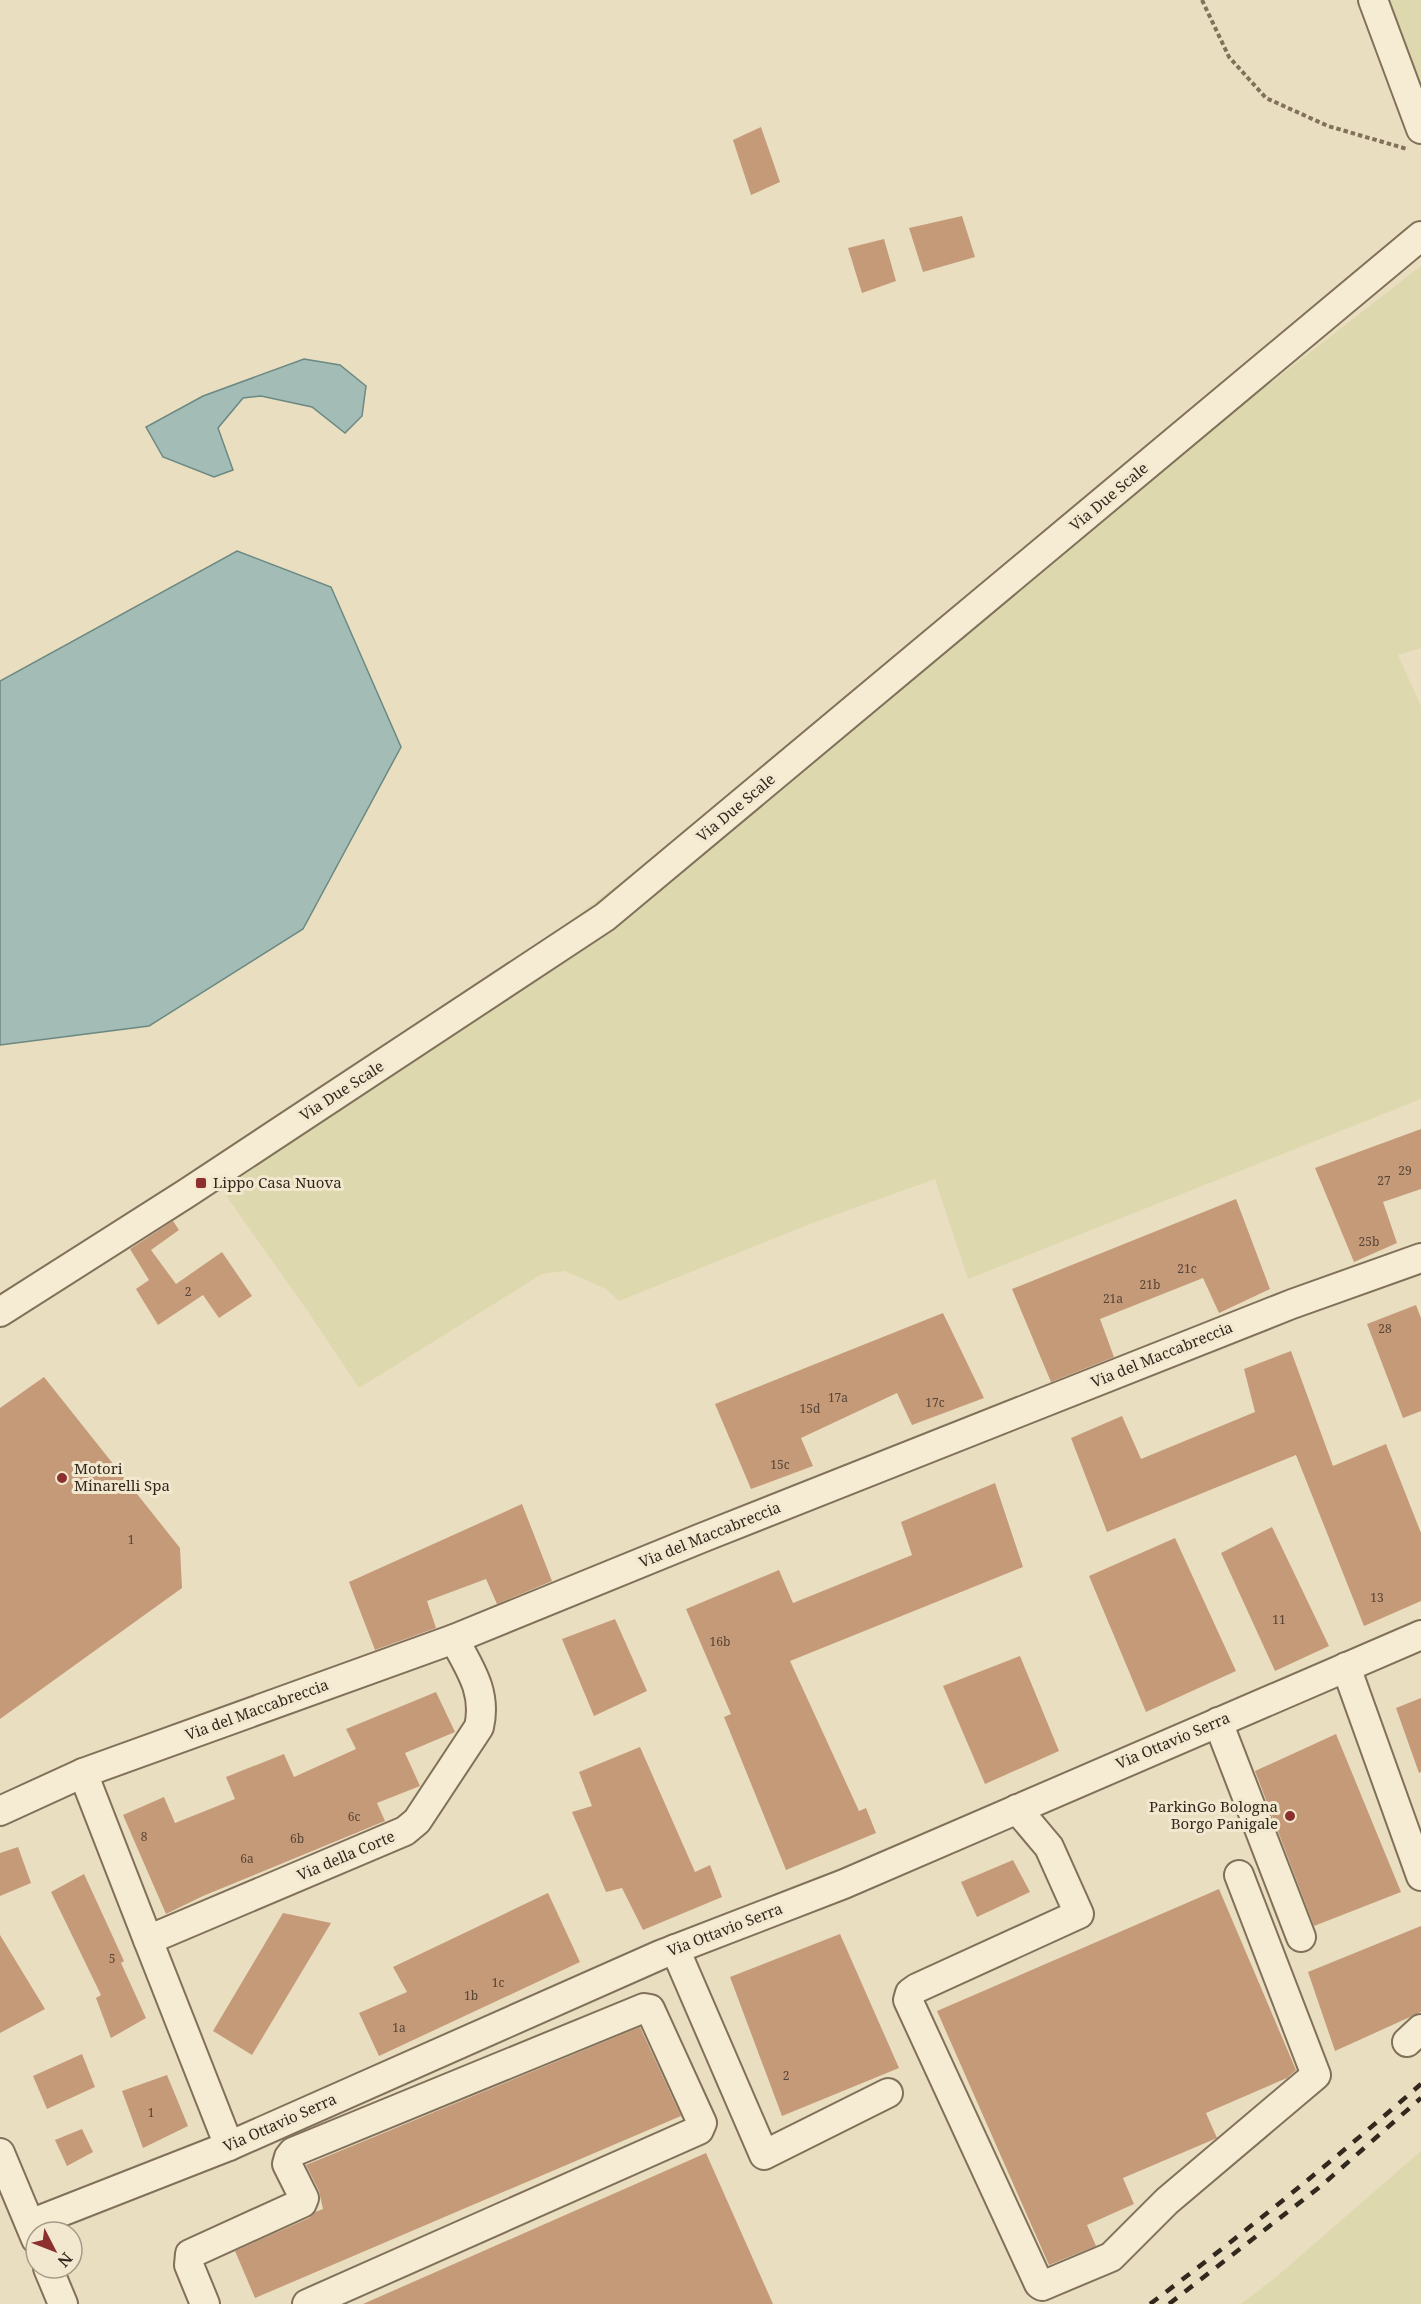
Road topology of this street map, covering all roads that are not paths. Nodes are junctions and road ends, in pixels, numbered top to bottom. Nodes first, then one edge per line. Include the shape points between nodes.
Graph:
1 (1373, 0) edge
2 (1416, 139) edge
3 (1421, 236) edge
4 (1421, 1258) edge
5 (0, 1312) edge
6 (1421, 1635) edge
7 (454, 1639) junction
8 (1346, 1667) junction
9 (1218, 1722) junction
10 (83, 1773) junction
11 (1017, 1809) junction
12 (0, 1811) edge
13 (1239, 1875) dead end
14 (1421, 1876) edge
15 (1301, 1937) dead end
16 (148, 1940) junction
17 (675, 1949) junction
18 (888, 2093) dead end
19 (229, 2146) junction
20 (0, 2153) edge
21 (28, 2220) edge
22 (60, 2220) edge
23 (53, 2280) edge
24 (63, 2304) edge
25 (205, 2304) edge
26 (307, 2304) edge

1 - 2 street
3 - 5 street, Via Due Scale via 605,917
4 - 7 street, Via del Maccabreccia via 1292,1304
6 - 8 street, Via Ottavio Serra
7 - 10 street, Via del Maccabreccia
7 - 16 street, Via della Corte via 479,1686 479,1727 417,1821 405,1831
8 - 9 street, Via Ottavio Serra
8 - 14 street
9 - 11 street, Via Ottavio Serra
9 - 15 street
10 - 12 street, Via del Maccabreccia
10 - 16 street
11 - 13 street via 1049,1847 1079,1914 917,1988 908,2000 1042,2286 1112,2257 1167,2201 1316,2075
11 - 17 street, Via Ottavio Serra via 844,1884
16 - 19 street
17 - 18 street via 764,2155
17 - 19 street, Via Ottavio Serra
19 - 22 street, Via Ottavio Serra
20 - 21 street
23 - 24 street
25 - 26 street via 189,2265 189,2254 302,2203 304,2198 287,2164 293,2152 644,2008 650,2009 702,2123 699,2130

